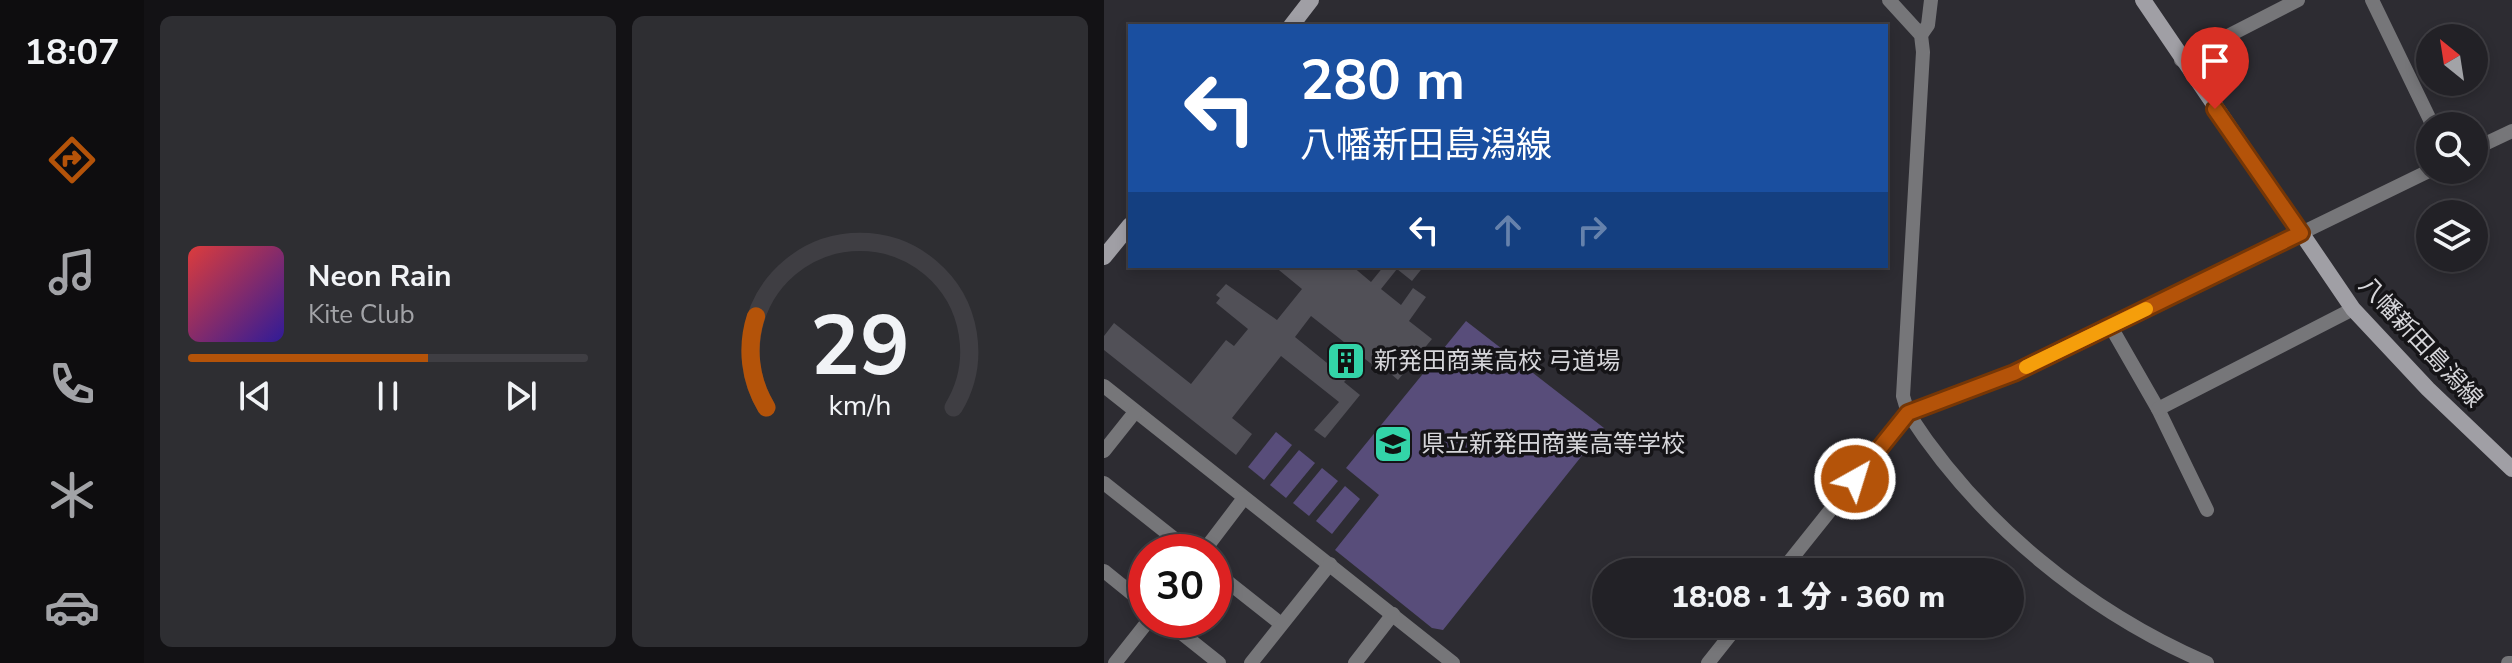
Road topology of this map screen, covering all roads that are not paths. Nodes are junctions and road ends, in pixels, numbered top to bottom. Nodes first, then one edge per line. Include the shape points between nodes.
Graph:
1 (1311, 0) edge
2 (1889, 0) edge
3 (1931, 0) edge
4 (2143, 0) edge
5 (2298, 0) edge
6 (2372, 0) edge
7 (1293, 24) edge
8 (1921, 35) junction
9 (2181, 60) junction
10 (2426, 112) edge
11 (2512, 131) edge
12 (2488, 142) edge
13 (2416, 177) edge
14 (1128, 227) edge
15 (2301, 233) junction
16 (1104, 257) edge
17 (2353, 309) junction
18 (2111, 327) junction
19 (1104, 386) edge
20 (2158, 409) junction
21 (1135, 412) junction
22 (1908, 413) junction
23 (1104, 451) edge
24 (2512, 469) edge
25 (1104, 483) edge
26 (1244, 498) junction
27 (2207, 510) dead end
28 (1168, 534) edge
29 (1217, 534) edge
30 (1792, 558) edge
31 (1330, 564) junction
32 (1104, 571) edge
33 (1232, 585) edge
34 (1128, 590) edge
35 (1393, 614) junction
36 (1281, 624) junction
37 (1135, 638) edge
38 (1188, 638) edge
39 (1728, 638) edge
40 (1115, 663) edge
41 (1219, 663) edge
42 (1251, 663) edge
43 (1355, 663) edge
44 (1452, 663) edge
45 (1708, 663) edge
46 (2207, 663) edge

1 - 7 main road
2 - 8 street
3 - 8 street
4 - 9 main road, 八幡新田島潟線
5 - 9 street
6 - 10 street
8 - 22 street via 1903,396
9 - 15 main road, 八幡新田島潟線
11 - 12 street
13 - 15 street
14 - 16 main road
15 - 17 main road, 八幡新田島潟線
15 - 18 street
17 - 20 street
17 - 24 main road, 八幡新田島潟線
18 - 20 street
18 - 22 street via 2014,373
19 - 21 street
20 - 27 street
21 - 23 street
21 - 26 street
22 - 30 street
22 - 46 street via 1979,507 2015,539 2148,635
25 - 28 street
26 - 29 street
26 - 31 street
31 - 35 street
31 - 36 street
32 - 34 street
33 - 36 street
35 - 43 street
35 - 44 street
36 - 42 street
37 - 40 street
38 - 41 street
39 - 45 street

